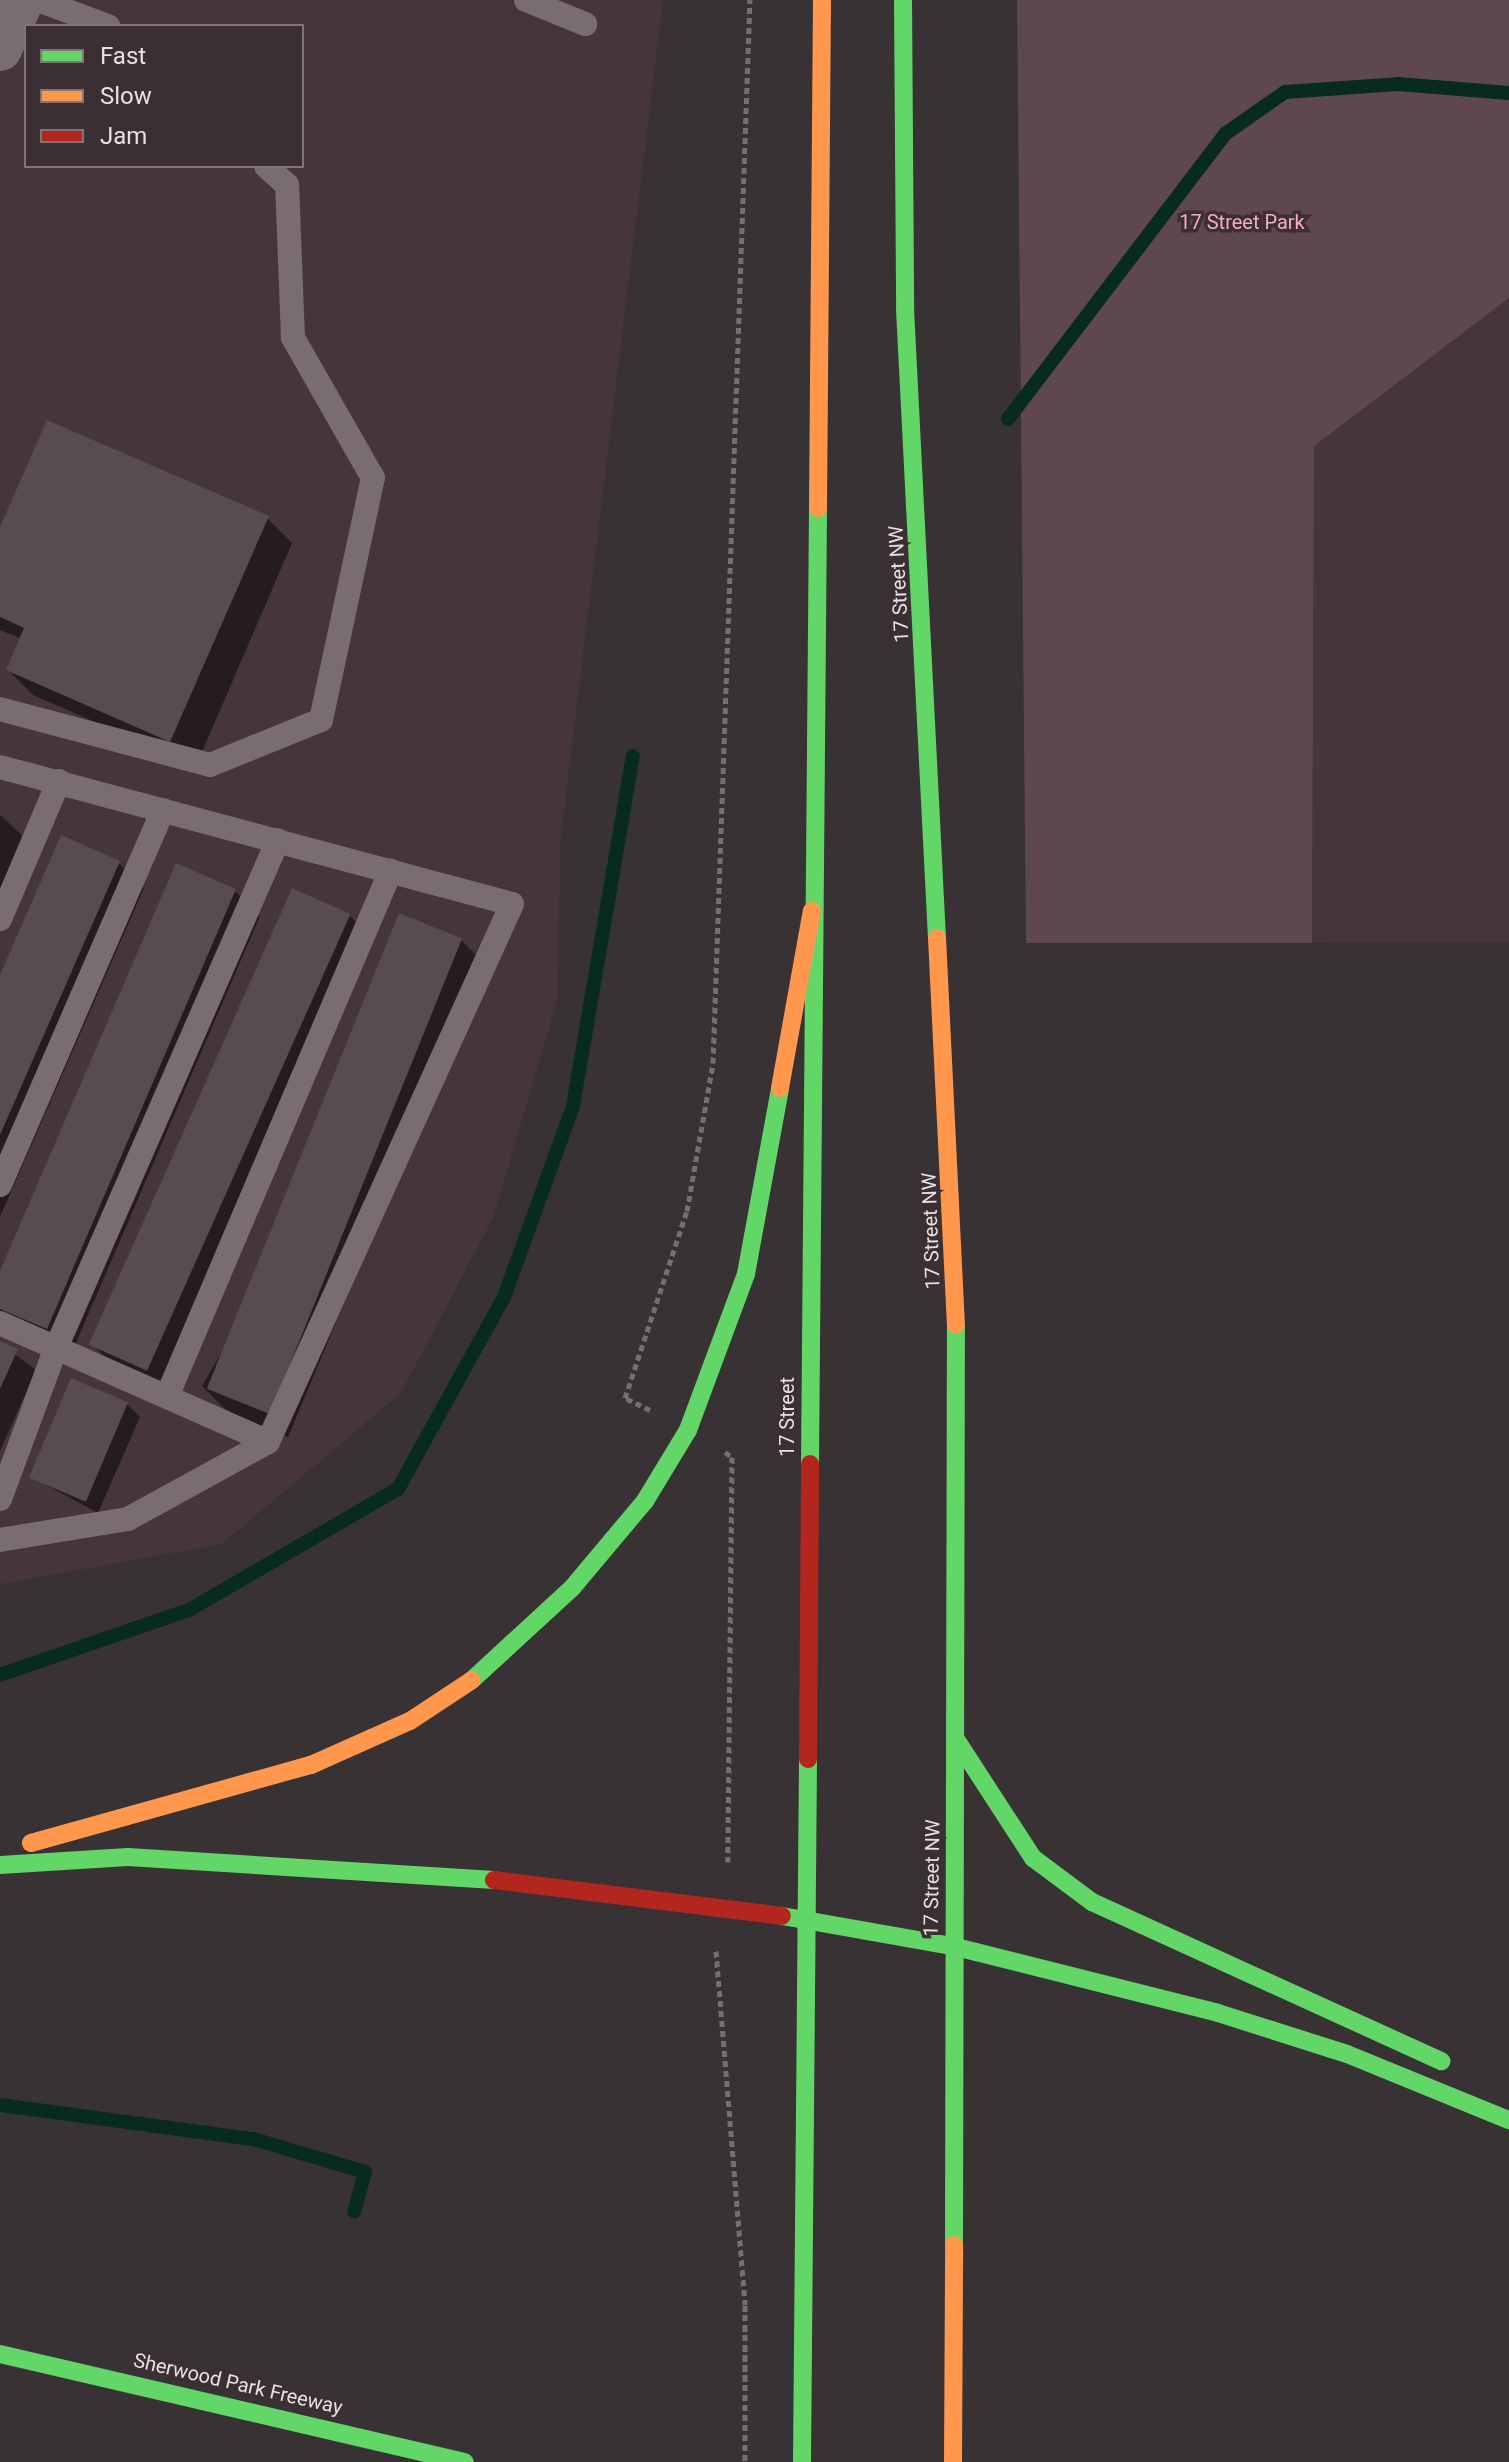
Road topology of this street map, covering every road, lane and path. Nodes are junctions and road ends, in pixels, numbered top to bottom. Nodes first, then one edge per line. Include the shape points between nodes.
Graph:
1 (22, 0) edge
2 (38, 0) edge
3 (526, 0) edge
4 (822, 0) edge
5 (903, 0) edge
6 (103, 24) edge
7 (585, 24) dead end
8 (0, 49) edge
9 (268, 168) edge
10 (0, 709) edge
11 (0, 767) edge
12 (59, 781) junction
13 (163, 810) junction
14 (278, 840) junction
15 (391, 870) junction
16 (812, 911) junction
17 (0, 919) edge
18 (0, 1185) edge
19 (0, 1323) edge
20 (56, 1348) junction
21 (168, 1394) junction
22 (268, 1442) junction
23 (0, 1499) edge
24 (0, 1540) edge
25 (957, 1741) junction
26 (0, 1851) edge
27 (0, 1865) edge
28 (806, 1922) junction
29 (952, 1946) junction
30 (1467, 2073) dead end
31 (1509, 2120) edge
32 (745, 2305) dead end
33 (0, 2354) edge
34 (465, 2462) edge
35 (745, 2462) edge
36 (802, 2462) edge
37 (953, 2462) edge

1 - 8 street
2 - 6 lane
3 - 7 lane
4 - 16 main road
5 - 25 main road, 17 Street NW via 905,309 956,1307
9 - 10 lane via 287,185 293,338 373,478 321,720 210,765
11 - 12 lane
12 - 13 lane
12 - 17 lane
13 - 14 lane
13 - 18 lane
14 - 15 lane
14 - 20 lane
15 - 21 lane
15 - 22 lane via 512,904
16 - 26 main road via 746,1274 720,1353 688,1430 645,1501 572,1588 492,1666 410,1721 311,1765
16 - 28 main road, 17 Street
19 - 20 lane
20 - 21 lane
20 - 23 lane
21 - 22 lane
22 - 24 lane via 128,1519
25 - 29 main road, 17 Street NW
25 - 30 main road via 1033,1858 1092,1902
27 - 28 main road via 128,1857 388,1868 634,1892
28 - 29 main road
28 - 36 main road
29 - 31 main road via 1218,2013 1347,2054
29 - 37 main road, 17 Street NW
32 - 35 path
33 - 34 main road, Sherwood Park Freeway

